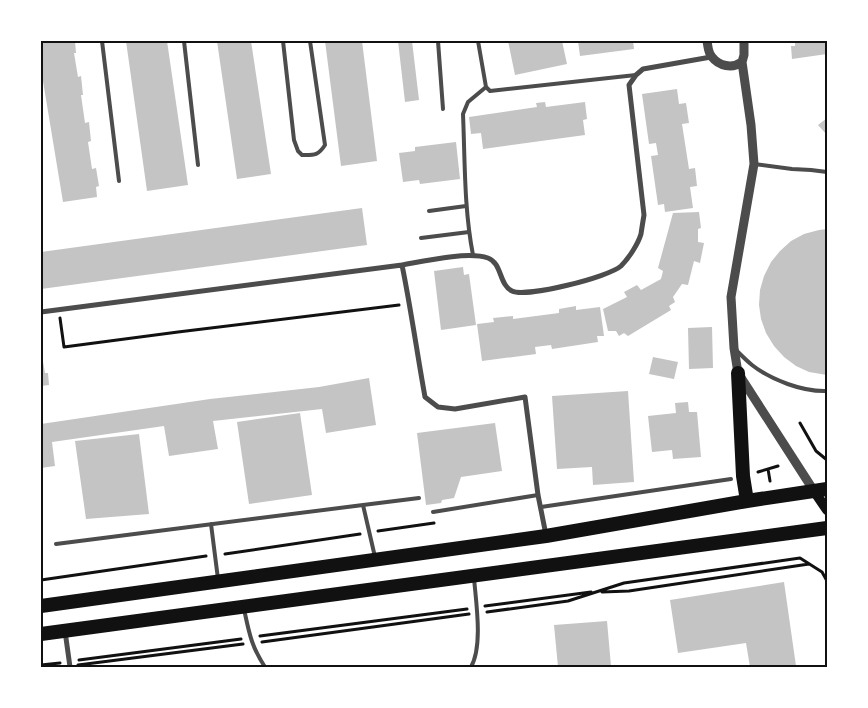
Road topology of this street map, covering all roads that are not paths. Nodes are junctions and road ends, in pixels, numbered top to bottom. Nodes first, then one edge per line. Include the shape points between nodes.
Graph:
1 (102, 41) edge
2 (184, 41) edge
3 (283, 41) edge
4 (310, 41) edge
5 (438, 41) edge
6 (478, 41) edge
7 (707, 41) edge
8 (744, 41) edge
9 (711, 57) junction
10 (742, 62) junction
11 (636, 75) junction
12 (486, 88) junction
13 (443, 109) dead end
14 (198, 164) dead end
15 (754, 164) junction
16 (827, 172) edge
17 (119, 180) dead end
18 (466, 206) junction
19 (429, 211) dead end
20 (469, 232) junction
21 (421, 238) dead end
22 (473, 255) junction
23 (402, 265) junction
24 (41, 312) edge
25 (734, 348) junction
26 (738, 373) junction
27 (827, 392) edge
28 (731, 479) dead end
29 (821, 490) edge
30 (538, 496) junction
31 (419, 498) dead end
32 (747, 501) junction
33 (363, 505) junction
34 (541, 507) junction
35 (827, 510) edge
36 (433, 512) dead end
37 (211, 524) junction
38 (827, 528) edge
39 (546, 536) junction
40 (56, 544) dead end
41 (375, 559) junction
42 (474, 576) junction
43 (219, 581) junction
44 (41, 606) edge
45 (243, 606) junction
46 (65, 630) junction
47 (41, 634) edge
48 (69, 665) edge
49 (264, 667) edge
50 (471, 667) edge

1 - 17 lane
2 - 14 lane
3 - 4 lane via 294,140 302,155 314,155 325,145
5 - 13 lane
6 - 12 lane
7 - 9 street
8 - 10 street
9 - 10 street via 724,66
9 - 11 street via 643,69
10 - 15 street
11 - 12 lane via 496,91
11 - 22 street via 629,85 644,215 640,235 620,267 596,278 524,293 513,292 506,287 499,269 490,258
12 - 18 lane via 468,102 463,114
15 - 16 lane
15 - 25 street via 731,297
18 - 19 lane
18 - 20 lane
20 - 21 lane
20 - 22 lane
22 - 23 street
23 - 24 street
23 - 30 street via 425,397 438,407 455,409 525,397
25 - 26 street
25 - 27 lane via 753,366 774,378 804,389
26 - 29 street
26 - 32 highway
28 - 34 lane
29 - 32 highway
29 - 35 main road
30 - 34 street
30 - 36 lane
31 - 33 lane
32 - 39 highway
33 - 37 lane
33 - 41 lane
34 - 39 street
37 - 40 lane
37 - 43 lane
38 - 42 highway
39 - 41 highway
41 - 43 highway
42 - 45 highway
42 - 50 lane via 476,649
43 - 44 highway
45 - 46 highway
45 - 49 lane via 252,643
46 - 47 highway
46 - 48 street

